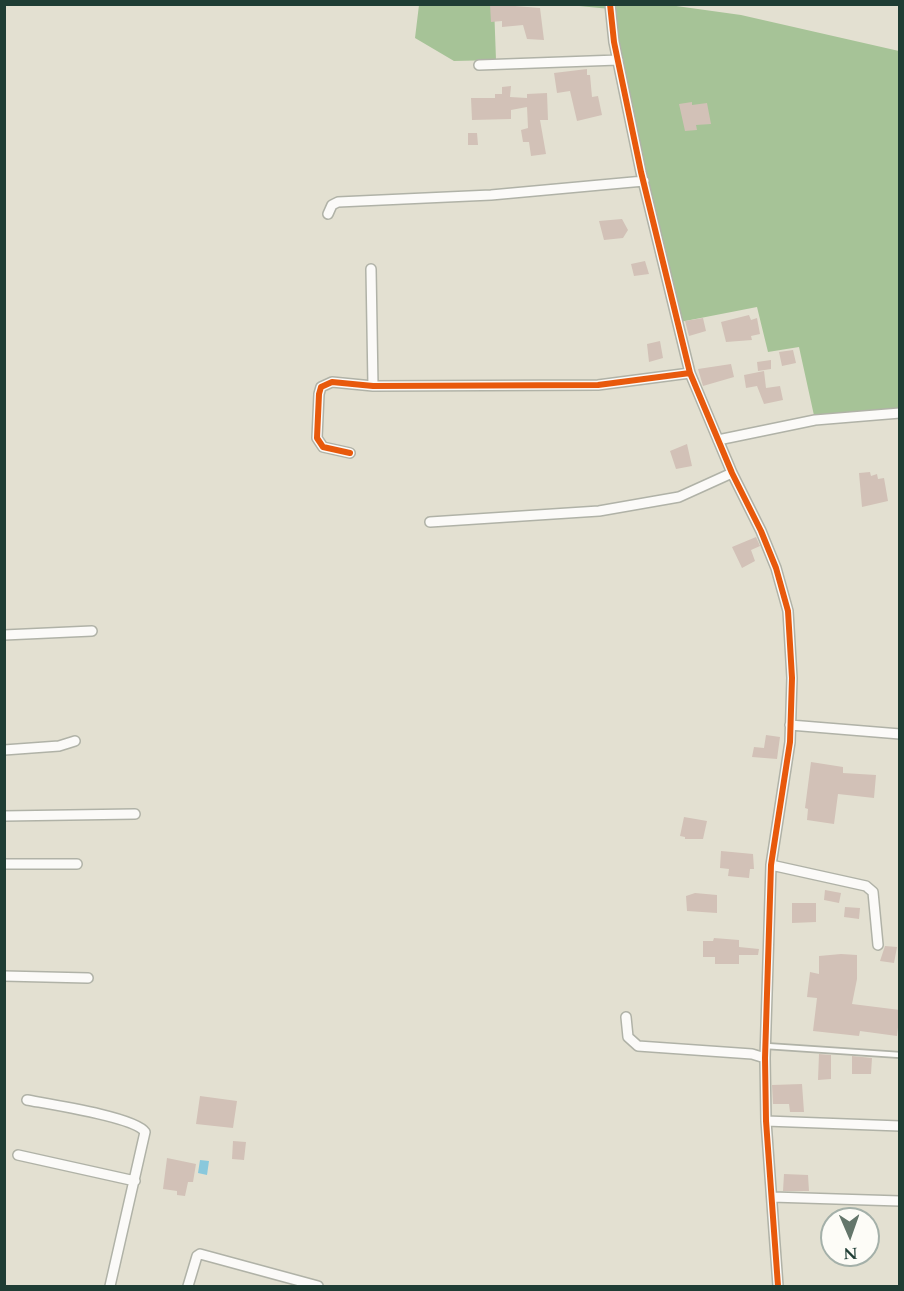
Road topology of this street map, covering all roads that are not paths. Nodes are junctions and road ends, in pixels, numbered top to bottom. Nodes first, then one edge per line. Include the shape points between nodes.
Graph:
1 (610, 4) edge
2 (618, 60) junction
3 (479, 65) dead end
4 (644, 181) junction
5 (328, 214) dead end
6 (371, 269) dead end
7 (690, 373) junction
8 (373, 386) junction
9 (900, 413) edge
10 (718, 440) junction
11 (351, 453) dead end
12 (732, 473) junction
13 (430, 522) dead end
14 (92, 631) dead end
15 (4, 635) edge
16 (790, 725) junction
17 (900, 734) edge
18 (75, 741) dead end
19 (4, 750) edge
20 (135, 814) dead end
21 (4, 816) edge
22 (4, 864) edge
23 (77, 864) dead end
24 (771, 865) junction
25 (878, 945) dead end
26 (4, 976) edge
27 (88, 978) dead end
28 (626, 1017) dead end
29 (766, 1046) junction
30 (900, 1055) edge
31 (765, 1058) junction
32 (27, 1100) dead end
33 (766, 1121) junction
34 (900, 1126) edge
35 (18, 1155) dead end
36 (135, 1181) junction
37 (772, 1197) junction
38 (900, 1201) edge
39 (110, 1287) edge
40 (188, 1287) edge
41 (318, 1287) edge
42 (778, 1287) edge

1 - 2 street
2 - 3 street
2 - 4 street
4 - 5 street via 491,195 338,202
4 - 7 street
6 - 8 street
7 - 8 street via 598,385
7 - 10 street
8 - 11 street via 332,382 321,387 317,438 324,447
9 - 10 street via 816,420
10 - 12 street
12 - 13 street via 679,497 599,511
12 - 16 street via 765,540 788,611
14 - 15 street
16 - 17 street
16 - 24 street
18 - 19 street
20 - 21 street
22 - 23 street
24 - 25 street via 866,886 873,892
24 - 29 street
26 - 27 street
28 - 31 street via 628,1037 638,1046
29 - 30 lane
29 - 31 street
31 - 33 street
32 - 36 street via 123,1120 143,1128 145,1137
33 - 34 street
33 - 37 street
35 - 36 street
36 - 39 street
37 - 38 street
37 - 42 street
40 - 41 street via 200,1254

